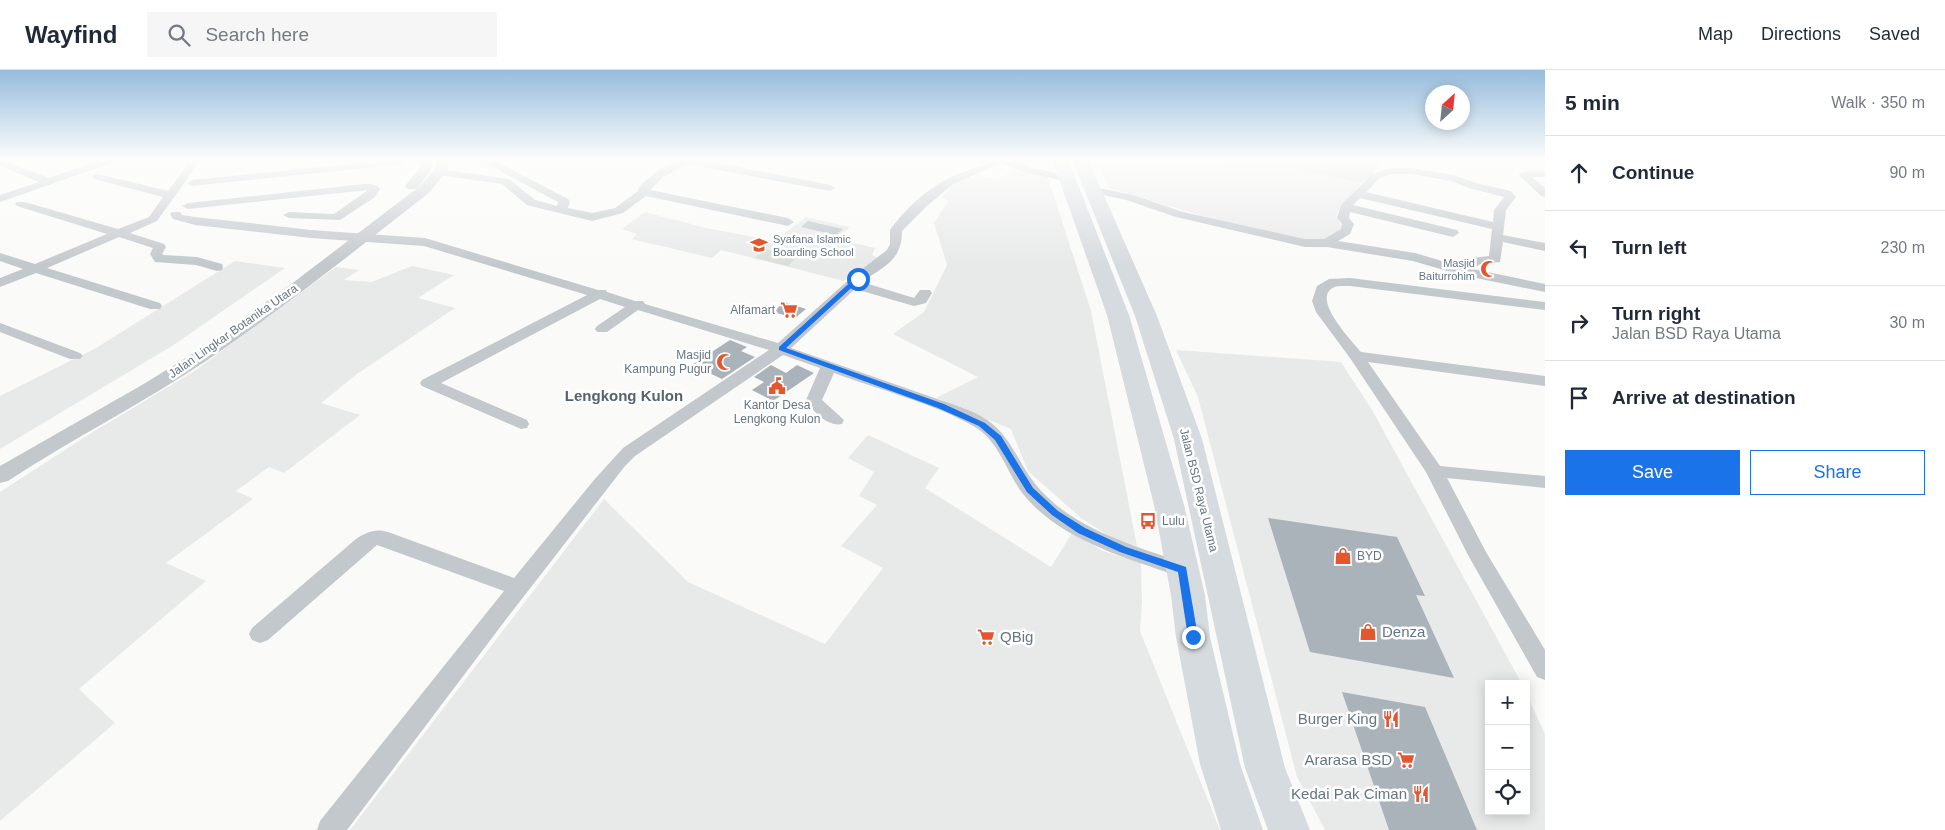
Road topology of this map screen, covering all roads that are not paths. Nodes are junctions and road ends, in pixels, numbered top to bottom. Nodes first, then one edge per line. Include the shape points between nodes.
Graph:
1 (289, 194) edge
2 (371, 194) edge
3 (399, 194) edge
4 (418, 194) edge
5 (522, 194) edge
6 (551, 194) edge
7 (641, 194) edge
8 (656, 194) edge
9 (935, 194) edge
10 (1081, 194) edge
11 (1095, 194) edge
12 (1116, 194) edge
13 (1358, 194) edge
14 (1360, 194) edge
15 (1508, 194) edge
16 (170, 195) edge
17 (21, 204) dead end
18 (188, 206) dead end
19 (1345, 207) junction
20 (562, 211) junction
21 (176, 214) dead end
22 (289, 215) dead end
23 (788, 222) dead end
24 (1498, 232) junction
25 (120, 233) junction
26 (1453, 233) dead end
27 (343, 237) junction
28 (361, 238) junction
29 (1327, 243) junction
30 (1545, 247) edge
31 (0, 256) edge
32 (217, 267) dead end
33 (35, 268) junction
34 (1462, 271) junction
35 (0, 283) edge
36 (853, 284) junction
37 (1545, 288) edge
38 (601, 293) junction
39 (925, 293) dead end
40 (638, 304) junction
41 (155, 306) dead end
42 (1545, 306) edge
43 (1132, 316) junction
44 (0, 328) edge
45 (602, 329) dead end
46 (782, 349) junction
47 (75, 356) dead end
48 (1356, 356) junction
49 (829, 366) junction
50 (161, 374) junction
51 (1545, 381) edge
52 (836, 420) dead end
53 (521, 424) dead end
54 (0, 460) edge
55 (1434, 471) junction
56 (0, 476) edge
57 (1545, 482) edge
58 (1182, 570) junction
59 (517, 588) junction
60 (260, 634) dead end
61 (1538, 644) edge
62 (1545, 670) edge
63 (330, 830) edge
64 (1242, 830) edge
65 (1289, 830) edge

1 - 18 street
2 - 22 street via 346,211
3 - 27 street, Jalan Lingkar Botanika Utara
4 - 28 street, Jalan Lingkar Botanika Utara
5 - 20 street via 531,203
6 - 20 street via 564,201
7 - 20 street via 619,211 605,216
8 - 23 street
9 - 36 street via 896,230 893,252
10 - 43 main road, Jalan BSD Raya Utama
11 - 43 main road, Jalan BSD Raya Utama
12 - 29 street via 1180,215 1305,243
13 - 19 street
14 - 24 street
15 - 24 street via 1510,197 1500,210
16 - 25 street via 153,219
17 - 25 street
19 - 26 street
19 - 29 street via 1346,231
21 - 27 street via 195,221
24 - 30 street
24 - 34 street via 1495,259 1476,261
25 - 32 street via 157,245 160,247 156,254 160,258 197,261
25 - 33 street
27 - 28 street
27 - 50 street, Jalan Lingkar Botanika Utara
28 - 38 street via 425,242
28 - 50 street, Jalan Lingkar Botanika Utara via 225,340
29 - 34 street via 1415,257
31 - 33 street
33 - 35 street
33 - 41 street
34 - 37 street
36 - 39 street via 914,302 921,300
36 - 46 street
38 - 40 street
38 - 53 street via 428,383
40 - 45 street
40 - 46 street
42 - 48 street via 1350,282 1329,283 1322,289 1319,301 1323,312
43 - 58 main road, Jalan BSD Raya Utama
43 - 65 main road, Jalan BSD Raya Utama via 1188,439 1266,768
44 - 47 street
46 - 49 street
46 - 59 street via 629,452
48 - 51 street
48 - 55 street
49 - 52 street via 814,400
49 - 58 street via 982,424 998,438 1030,490 1055,513 1115,546
50 - 54 street, Jalan Lingkar Botanika Utara
50 - 56 street, Jalan Lingkar Botanika Utara
55 - 57 street
55 - 61 street via 1478,555
58 - 64 main road, Jalan BSD Raya Utama via 1220,764
59 - 60 street via 376,537 363,544
59 - 63 street
61 - 62 street

